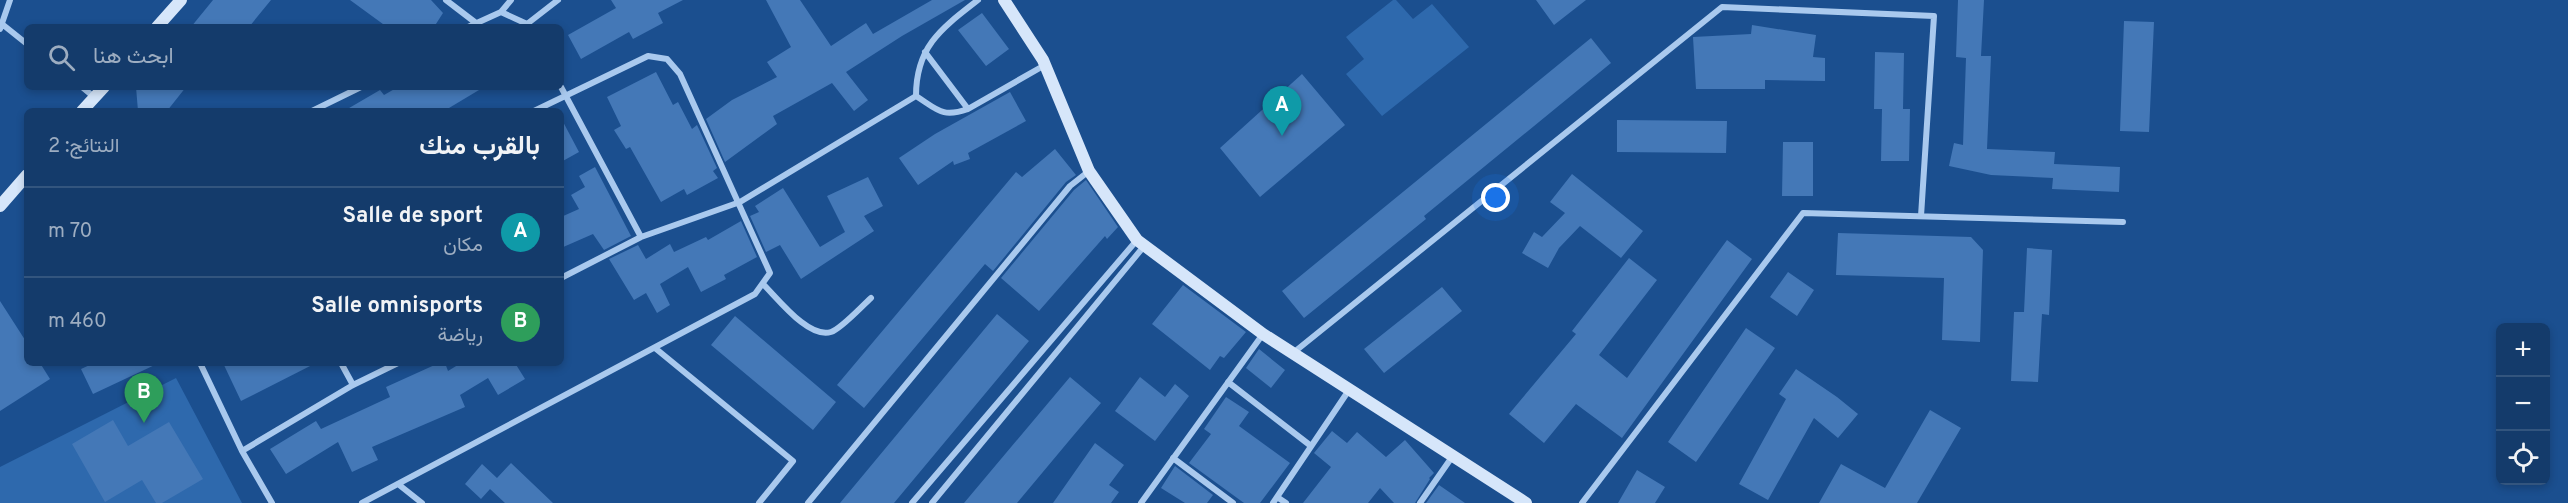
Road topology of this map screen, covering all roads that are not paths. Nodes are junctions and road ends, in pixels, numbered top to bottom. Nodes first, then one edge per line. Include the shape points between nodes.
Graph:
1 (10, 0) edge
2 (181, 0) edge
3 (446, 0) edge
4 (511, 0) edge
5 (558, 0) edge
6 (978, 0) edge
7 (1004, 0) edge
8 (501, 12) junction
9 (476, 23) joint
10 (160, 24) edge
11 (524, 24) edge
12 (530, 24) edge
13 (1, 27) edge
14 (24, 42) edge
15 (926, 52) junction
16 (1045, 65) junction
17 (86, 90) edge
18 (101, 90) edge
19 (354, 90) edge
20 (562, 90) edge
21 (565, 95) junction
22 (916, 96) junction
23 (95, 97) junction
24 (85, 108) edge
25 (318, 108) edge
26 (540, 108) edge
27 (968, 109) junction
28 (1089, 171) junction
29 (24, 178) edge
30 (740, 202) junction
31 (0, 206) edge
32 (1921, 216) junction
33 (2122, 222) dead end
34 (641, 237) junction
35 (1141, 242) junction
36 (564, 276) edge
37 (764, 285) junction
38 (871, 298) dead end
39 (1263, 334) junction
40 (655, 348) junction
41 (1293, 353) junction
42 (201, 366) edge
43 (343, 366) edge
44 (392, 366) edge
45 (1228, 382) junction
46 (353, 386) junction
47 (1349, 390) junction
48 (1311, 446) junction
49 (242, 451) junction
50 (1452, 457) junction
51 (1173, 458) junction
52 (398, 484) junction
53 (1275, 500) edge
54 (272, 503) edge
55 (362, 503) edge
56 (422, 503) edge
57 (759, 503) edge
58 (808, 503) edge
59 (912, 503) edge
60 (932, 503) edge
61 (1141, 503) edge
62 (1233, 503) edge
63 (1286, 503) edge
64 (1419, 503) edge
65 (1526, 503) edge
66 (1582, 503) edge

1 - 13 street
2 - 10 main road
3 - 9 street
4 - 8 street
5 - 12 street
6 - 15 street via 934,36
7 - 16 main road
8 - 9 street
8 - 11 street
13 - 14 street
15 - 22 street via 916,77
15 - 27 street
16 - 27 street
16 - 28 main road
17 - 23 street
18 - 23 main road
19 - 25 street
20 - 21 street
21 - 26 street
21 - 30 street via 648,56 667,59 680,74
21 - 34 street
22 - 27 street via 945,114
22 - 30 street
23 - 24 main road
28 - 35 main road
28 - 58 street via 1070,186
29 - 31 main road
30 - 34 street
30 - 37 street via 770,273
32 - 33 street
32 - 41 street via 1934,16 1722,7
32 - 66 street via 1803,213
34 - 36 street
35 - 39 main road
35 - 59 street
35 - 60 street
37 - 38 street via 806,327 819,333 832,332
37 - 40 street via 755,294
39 - 41 main road
39 - 45 street
40 - 52 street
40 - 57 street via 793,461
41 - 47 main road
42 - 49 street
43 - 46 street
44 - 46 street
45 - 48 street
45 - 51 street
46 - 49 street
47 - 48 street
47 - 50 main road
48 - 53 street
49 - 54 street
50 - 64 street
50 - 65 main road
51 - 61 street
51 - 62 street
52 - 55 street
52 - 56 street
53 - 63 street

